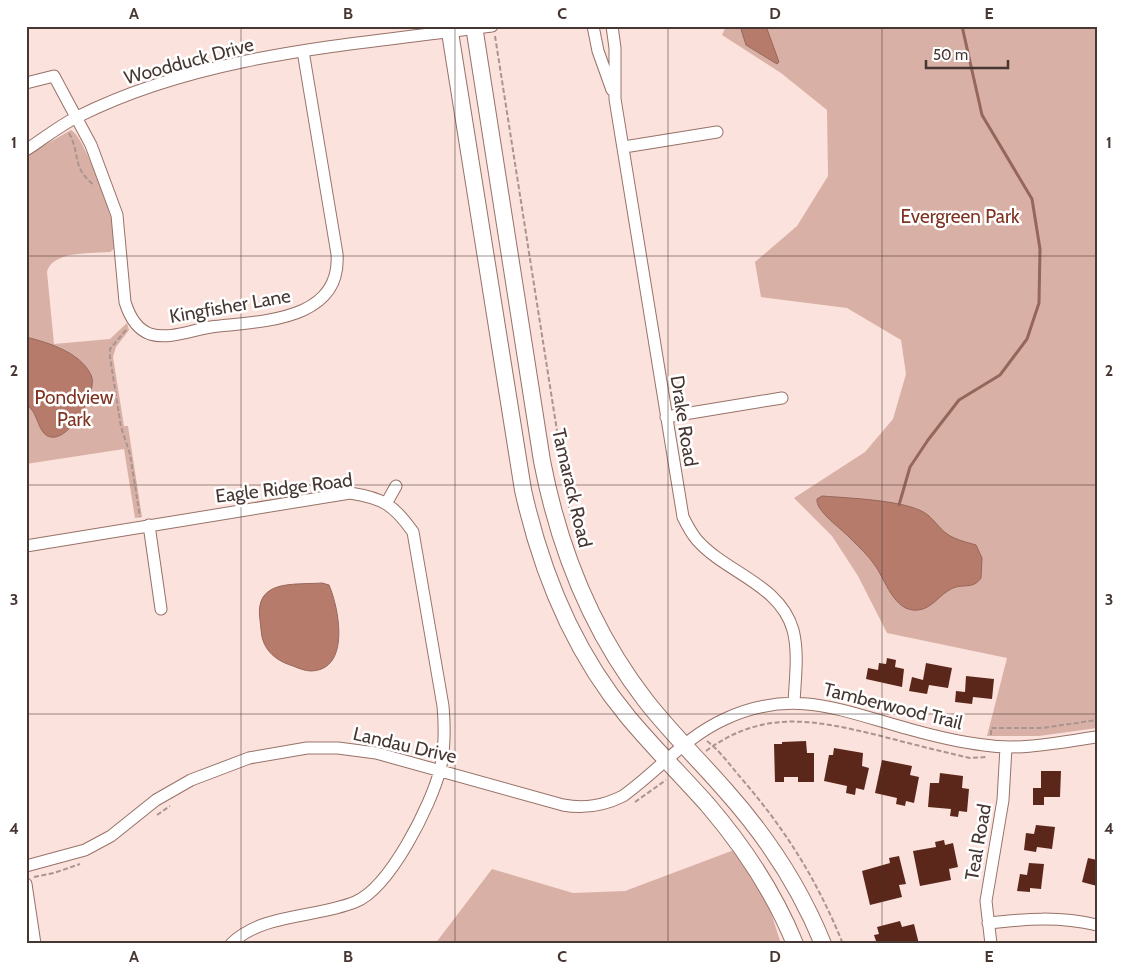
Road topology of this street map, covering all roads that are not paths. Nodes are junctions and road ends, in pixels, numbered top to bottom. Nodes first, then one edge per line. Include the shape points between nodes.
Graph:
1 (593, 26) edge
2 (612, 26) edge
3 (474, 27) edge
4 (450, 29) edge
5 (493, 31) edge
6 (303, 50) junction
7 (26, 83) edge
8 (615, 99) junction
9 (76, 117) junction
10 (717, 132) dead end
11 (624, 147) junction
12 (26, 150) edge
13 (782, 398) dead end
14 (666, 418) junction
15 (396, 486) dead end
16 (387, 502) junction
17 (145, 526) junction
18 (26, 546) edge
19 (160, 609) dead end
20 (794, 703) junction
21 (1097, 737) edge
22 (683, 745) junction
23 (1006, 747) junction
24 (666, 760) junction
25 (440, 770) junction
26 (26, 866) edge
27 (26, 884) edge
28 (988, 923) junction
29 (1097, 925) edge
30 (35, 944) edge
31 (230, 944) edge
32 (795, 944) edge
33 (823, 944) edge
34 (991, 944) edge

1 - 8 street, Drake Road
2 - 8 street, Drake Road via 616,48
3 - 4 street, Woodduck Drive
3 - 5 street, Woodduck Drive
3 - 22 street, Tamarack Road via 540,451 557,528 575,581 600,632 628,677
4 - 6 street, Woodduck Drive
4 - 24 street via 520,474 534,536 554,590 592,665 627,716
6 - 9 street, Woodduck Drive via 155,84
6 - 9 street, Kingfisher Lane via 338,267 328,292 308,309 294,314 178,334 150,334 134,322 124,302 117,215 91,145
7 - 9 street via 54,76
8 - 11 street, Drake Road
9 - 12 street, Woodduck Drive
10 - 11 street
11 - 14 street, Drake Road
13 - 14 street
14 - 20 street, Drake Road via 680,505 689,528 706,549 772,597 789,619 795,645
15 - 16 street
16 - 17 street, Eagle Ridge Road via 350,494
16 - 25 street, Eagle Ridge Road via 402,515 414,532 418,545 443,706 445,732
17 - 18 street, Eagle Ridge Road
17 - 19 street
20 - 22 street, Tamberwood Trail via 748,710 697,734
20 - 23 street, Tamberwood Trail via 838,707 944,739
21 - 23 street, Tamberwood Trail
22 - 24 street, Tamberwood Trail
22 - 33 street, Tamarack Road via 775,852 802,897
23 - 28 street, Teal Road via 1003,800 986,901
24 - 25 street, Landau Drive via 623,796 586,808 563,805
24 - 32 street via 715,813 752,863
25 - 26 street, Landau Drive via 376,753 338,748 307,748 249,758 191,780 156,800 111,836 85,850
25 - 31 street, Eagle Ridge Road via 419,823 386,876 372,891 350,904 262,925
27 - 30 street
28 - 29 street via 1044,917
28 - 34 street, Teal Road

